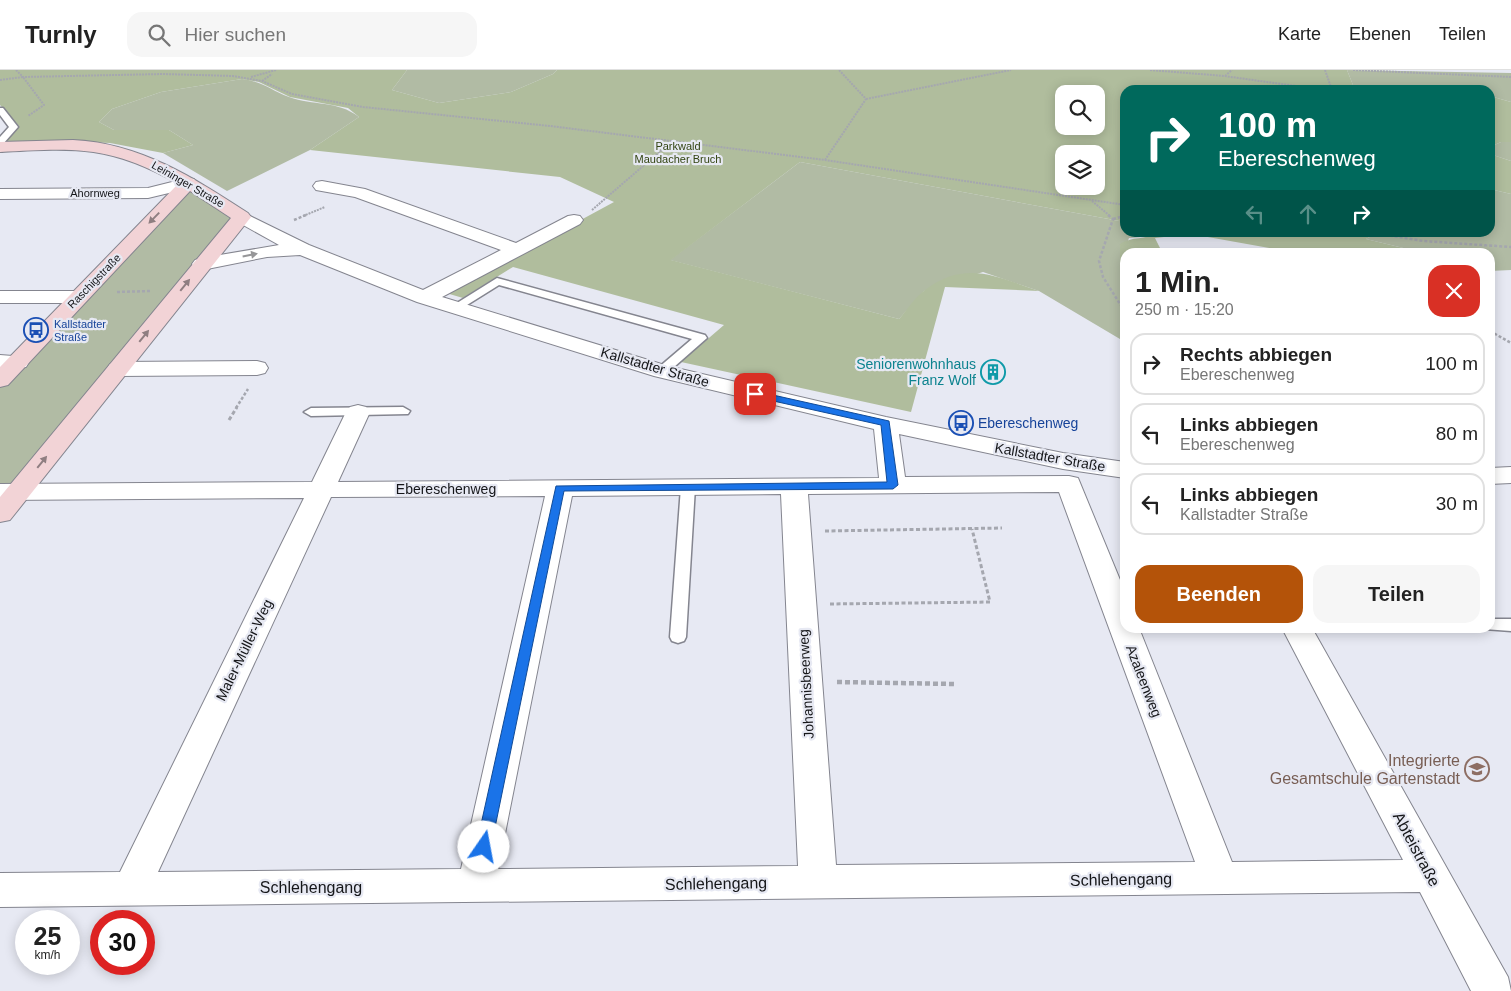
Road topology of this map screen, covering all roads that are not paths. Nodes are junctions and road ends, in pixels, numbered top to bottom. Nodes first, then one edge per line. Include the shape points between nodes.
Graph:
1 (0, 110) edge
2 (0, 142) edge
3 (0, 147) edge
4 (104, 149) junction
5 (0, 156) edge
6 (188, 182) junction
7 (322, 186) dead end
8 (0, 194) edge
9 (242, 217) junction
10 (574, 220) road end
11 (302, 249) junction
12 (516, 249) junction
13 (202, 264) junction
14 (83, 291) junction
15 (0, 297) edge
16 (424, 298) junction
17 (455, 308) junction
18 (9, 362) edge
19 (257, 368) road end
20 (118, 369) junction
21 (662, 371) junction
22 (0, 380) edge
23 (403, 411) dead end
24 (311, 412) dead end
25 (358, 412) junction
26 (886, 424) junction
27 (1120, 469) edge
28 (1495, 476) edge
29 (1511, 476) edge
30 (1069, 484) joint
31 (893, 485) junction
32 (794, 486) junction
33 (688, 487) junction
34 (560, 488) junction
35 (321, 490) junction
36 (9, 492) edge
37 (0, 514) edge
38 (1120, 617) edge
39 (1511, 624) edge
40 (1495, 625) edge
41 (1126, 633) edge
42 (1300, 633) edge
43 (678, 637) dead end
44 (1432, 876) junction
45 (1220, 878) junction
46 (818, 882) junction
47 (476, 885) junction
48 (131, 888) junction
49 (0, 890) edge
50 (1493, 991) edge

1 - 2 lane via 14,127
3 - 4 street, Leininger Straße via 53,145
4 - 5 street, Leininger Straße
4 - 6 street, Leininger Straße via 141,158
6 - 8 street, Ahornweg via 148,193
6 - 9 street, Leininger Straße
6 -> 14 street, Raschigstraße
7 - 12 street via 359,193
9 - 11 street, Kallstadter Straße
9 - 13 street
10 - 12 street
13 -> 11 street, Kallstadter Straße via 267,251
11 - 16 street, Kallstadter Straße
12 - 16 street
20 -> 13 street
14 - 15 street
14 - 18 street, Raschigstraße
16 - 17 street, Kallstadter Straße
17 - 21 street, Kallstadter Straße
17 - 21 lane via 497,281 701,338
18 - 22 street, Raschigstraße
19 - 20 street
36 -> 20 street
21 - 26 street, Kallstadter Straße
23 - 25 lane
24 - 25 lane
25 - 35 street, Maler-Müller-Weg
26 - 27 street, Kallstadter Straße via 1063,461
26 - 31 street
28 - 29 street
30 - 31 street, Ebereschenweg
30 - 38 street, Azaleenweg
31 - 32 street, Ebereschenweg
32 - 33 street, Ebereschenweg
32 - 46 street, Johannisbeerweg
33 - 34 street, Ebereschenweg
33 - 43 lane
34 - 35 street, Ebereschenweg
34 - 47 street
35 - 36 street, Ebereschenweg
35 - 48 street, Maler-Müller-Weg
36 - 37 street
39 - 40 lane
41 - 45 street, Azaleenweg
42 - 44 street, Abteistraße
44 - 45 street, Schlehengang
44 - 50 street, Abteistraße
45 - 46 street, Schlehengang
46 - 47 street, Schlehengang
47 - 48 street, Schlehengang
48 - 49 street, Schlehengang

